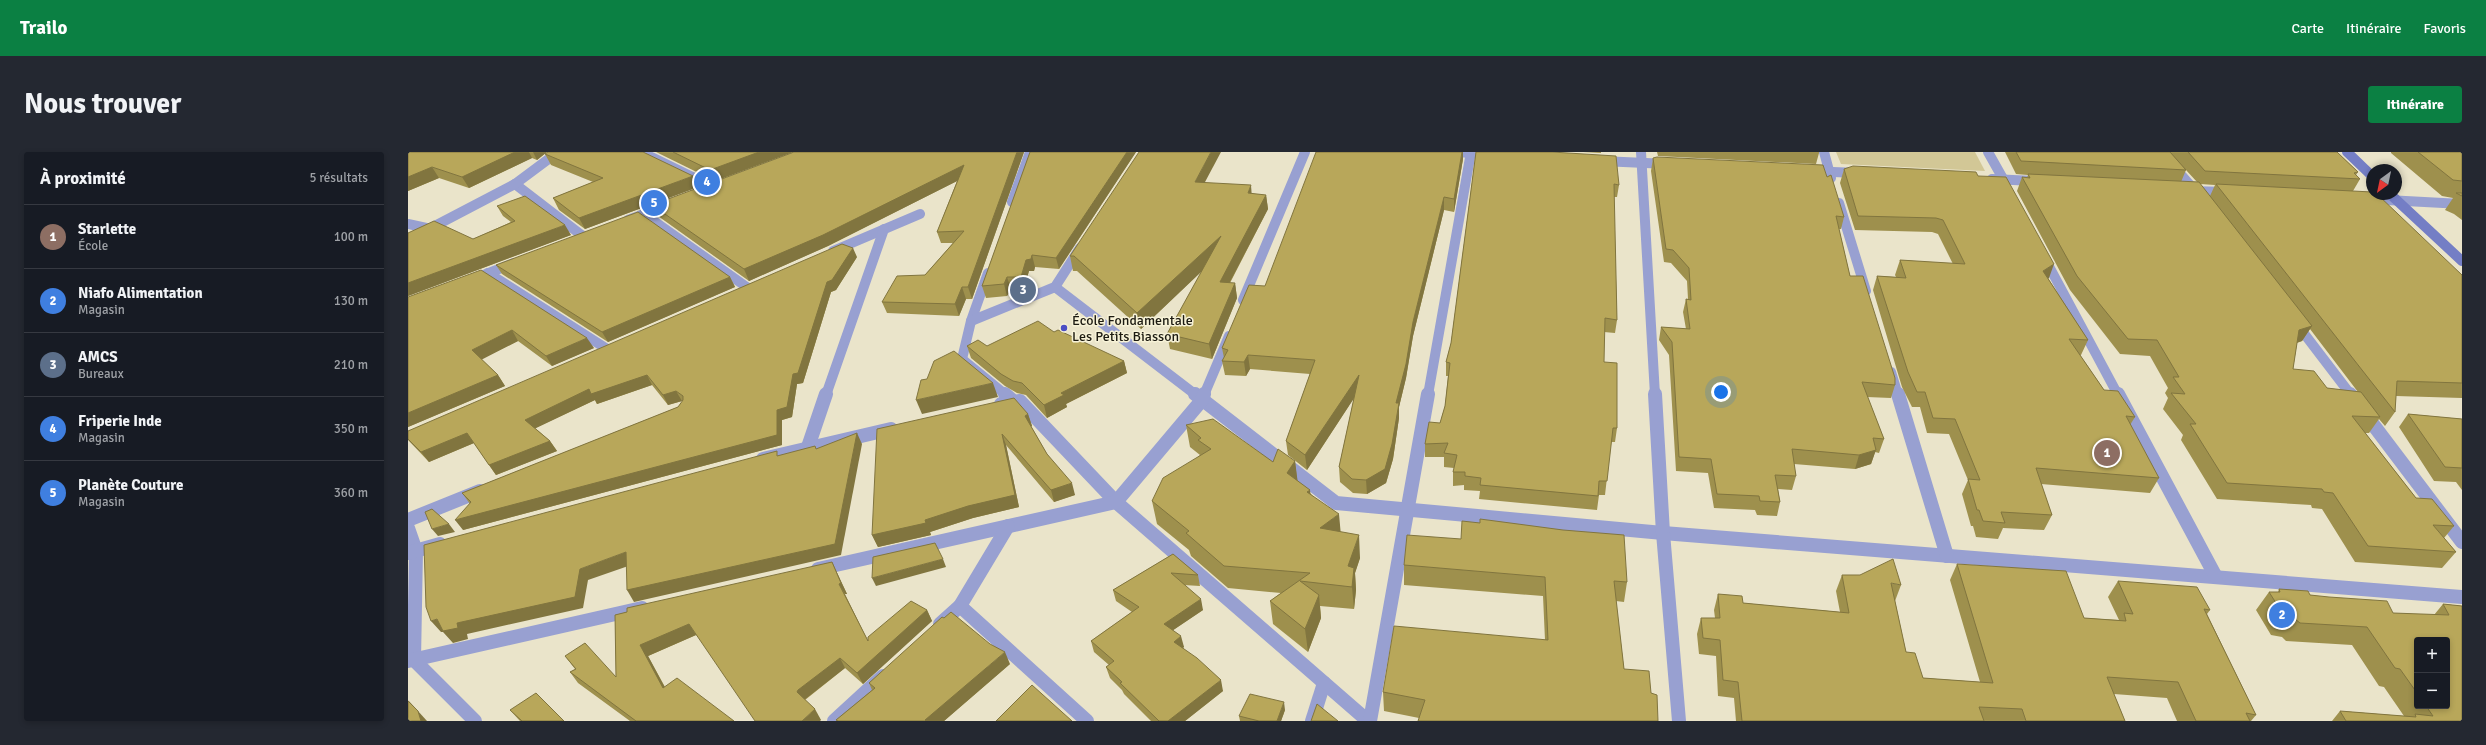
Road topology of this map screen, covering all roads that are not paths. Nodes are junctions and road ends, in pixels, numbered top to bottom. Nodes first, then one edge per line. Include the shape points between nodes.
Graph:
1 (558, 152) edge
2 (641, 152) edge
3 (1030, 152) edge
4 (1305, 152) edge
5 (1454, 152) edge
6 (1824, 152) edge
7 (1988, 152) edge
8 (2161, 152) edge
9 (2347, 152) edge
10 (1471, 153) edge
11 (1502, 155) edge
12 (1642, 158) edge
13 (1588, 160) edge
14 (1681, 165) edge
15 (1798, 170) edge
16 (2366, 170) edge
17 (1830, 172) junction
18 (1869, 173) edge
19 (1979, 178) edge
20 (2003, 179) junction
21 (2049, 182) edge
22 (515, 184) junction
23 (2180, 190) edge
24 (2196, 191) junction
25 (700, 193) edge
26 (2010, 193) edge
27 (2233, 193) edge
28 (2357, 198) edge
29 (2366, 198) edge
30 (2402, 198) edge
31 (2396, 200) edge
32 (679, 201) edge
33 (2205, 204) edge
34 (2462, 204) edge
35 (1009, 211) edge
36 (644, 214) junction
37 (920, 214) dead end
38 (621, 223) edge
39 (408, 224) edge
40 (431, 229) junction
41 (884, 230) junction
42 (408, 240) edge
43 (570, 242) edge
44 (1084, 242) edge
45 (2040, 249) edge
46 (819, 257) edge
47 (525, 259) edge
48 (2462, 261) edge
49 (991, 262) edge
50 (488, 273) junction
51 (459, 284) edge
52 (1055, 287) junction
53 (734, 294) edge
54 (1869, 300) edge
55 (1238, 312) edge
56 (2291, 316) edge
57 (971, 321) junction
58 (1232, 327) edge
59 (593, 355) edge
60 (1887, 360) edge
61 (1202, 400) junction
62 (1013, 401) junction
63 (990, 406) edge
64 (907, 425) edge
65 (808, 447) junction
66 (754, 462) edge
67 (489, 487) edge
68 (1116, 502) junction
69 (1407, 510) junction
70 (408, 520) edge
71 (1008, 526) junction
72 (408, 528) edge
73 (1663, 534) junction
74 (454, 540) edge
75 (2462, 542) edge
76 (412, 552) edge
77 (1947, 556) junction
78 (807, 571) edge
79 (2216, 577) junction
80 (2462, 597) edge
81 (653, 606) edge
82 (960, 606) junction
83 (931, 632) edge
84 (411, 660) edge
85 (891, 669) edge
86 (1324, 683) junction
87 (475, 721) edge
88 (834, 721) edge
89 (1087, 721) edge
90 (1312, 721) edge
91 (1369, 721) edge
92 (1679, 721) edge

1 - 22 street
2 - 25 street via 718,186
3 - 35 street
4 - 55 street
5 - 10 street
6 - 17 street
7 - 20 street
8 - 24 street
9 - 16 street
10 - 11 street
10 - 69 street
12 - 13 street
12 - 14 street
12 - 73 street
15 - 17 street
17 - 18 street
17 - 54 street
19 - 20 street
20 - 21 street
20 - 26 street
22 - 40 street
22 - 43 street via 588,236
23 - 24 street
24 - 27 street
24 - 33 street
28 - 29 street
30 - 34 street
31 - 48 street
32 - 36 street
36 - 38 street
36 - 53 street via 751,287
37 - 41 street
39 - 40 street
40 - 42 street
41 - 46 street
41 - 65 street
44 - 52 street
45 - 79 street
47 - 50 street
49 - 57 street
50 - 51 street
50 - 59 street via 611,348
52 - 57 street
52 - 61 street
56 - 75 street
57 - 62 street via 962,359
58 - 61 street
60 - 77 street
61 - 68 street
61 - 69 street via 1336,503
62 - 63 street
62 - 68 street via 1020,401
64 - 65 street
65 - 66 street
67 - 70 street
68 - 71 street
68 - 86 street
69 - 73 street
69 - 91 street
71 - 78 street
71 - 82 street
72 - 76 street
73 - 77 street
73 - 92 street
74 - 76 street
76 - 84 street
77 - 79 street
79 - 80 street
81 - 84 street
82 - 83 street
82 - 89 street via 1037,686
84 - 87 street
85 - 88 street
86 - 90 street
86 - 91 street

